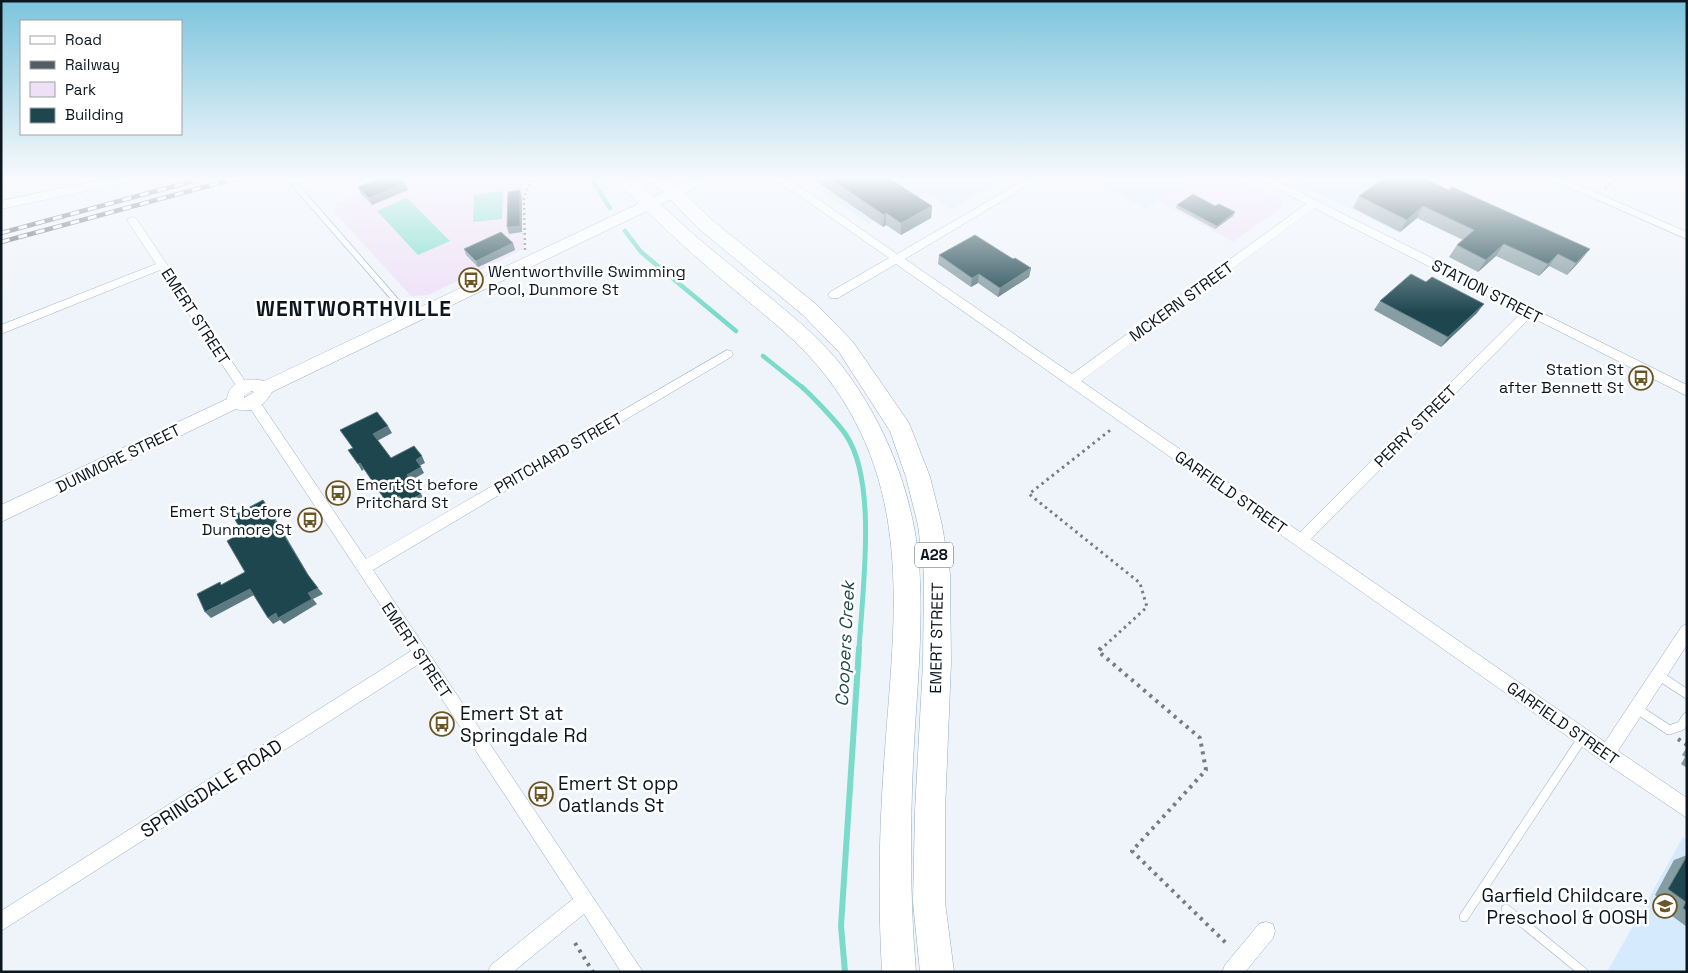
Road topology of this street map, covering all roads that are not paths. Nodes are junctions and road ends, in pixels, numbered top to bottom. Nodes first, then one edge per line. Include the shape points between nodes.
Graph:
1 (134, 222) edge
2 (328, 222) edge
3 (610, 222) edge
4 (668, 222) edge
5 (703, 222) edge
6 (844, 222) edge
7 (959, 222) edge
8 (1288, 222) edge
9 (1352, 222) edge
10 (1656, 222) edge
11 (1687, 236) edge
12 (896, 259) junction
13 (163, 265) junction
14 (834, 295) dead end
15 (1529, 312) junction
16 (411, 318) junction
17 (1, 330) edge
18 (727, 354) dead end
19 (1072, 381) junction
20 (1687, 391) edge
21 (248, 395) junction
22 (1, 514) edge
23 (1301, 540) junction
24 (363, 568) junction
25 (1687, 631) edge
26 (420, 654) junction
27 (1658, 675) junction
28 (1687, 694) edge
29 (1637, 709) junction
30 (1687, 717) edge
31 (1582, 737) junction
32 (1607, 754) junction
33 (1687, 810) edge
34 (585, 901) junction
35 (1506, 910) dead end
36 (1464, 917) dead end
37 (1, 922) edge
38 (1266, 931) dead end
39 (498, 972) edge
40 (633, 972) edge
41 (899, 972) edge
42 (937, 972) edge
43 (1232, 972) edge
44 (1583, 972) edge

1 - 13 street, EMERT STREET
2 - 16 lane
3 - 16 main road, DUNMORE STREET
4 - 41 highway, EMERT STREET / A28 via 816,350 855,400 888,477 901,525 906,574 894,838 894,923
5 - 42 highway, EMERT STREET / A28 via 810,310 846,347 901,429 918,477 930,525 937,574 928,902
6 - 12 street, GARFIELD STREET
7 - 12 street
8 - 19 street, MCKERN STREET
9 - 15 street, STATION STREET
10 - 11 street
12 - 14 street
12 - 19 street, GARFIELD STREET
13 - 17 street
13 - 21 street, EMERT STREET
15 - 20 street, STATION STREET
15 - 23 street, PERRY STREET
16 - 21 main road, DUNMORE STREET
18 - 24 street, PRITCHARD STREET
19 - 23 street, GARFIELD STREET
21 - 22 main road, DUNMORE STREET
21 - 24 street, EMERT STREET
23 - 31 street, GARFIELD STREET
24 - 26 street, EMERT STREET
25 - 27 street
26 - 34 street, EMERT STREET
26 - 37 street, SPRINGDALE ROAD
27 - 28 lane
27 - 29 street
29 - 30 lane via 1669,730 1681,726
29 - 32 street
31 - 32 street, GARFIELD STREET
31 - 36 lane
32 - 33 street, GARFIELD STREET
34 - 39 street
34 - 40 street, EMERT STREET
35 - 44 lane
38 - 43 street

